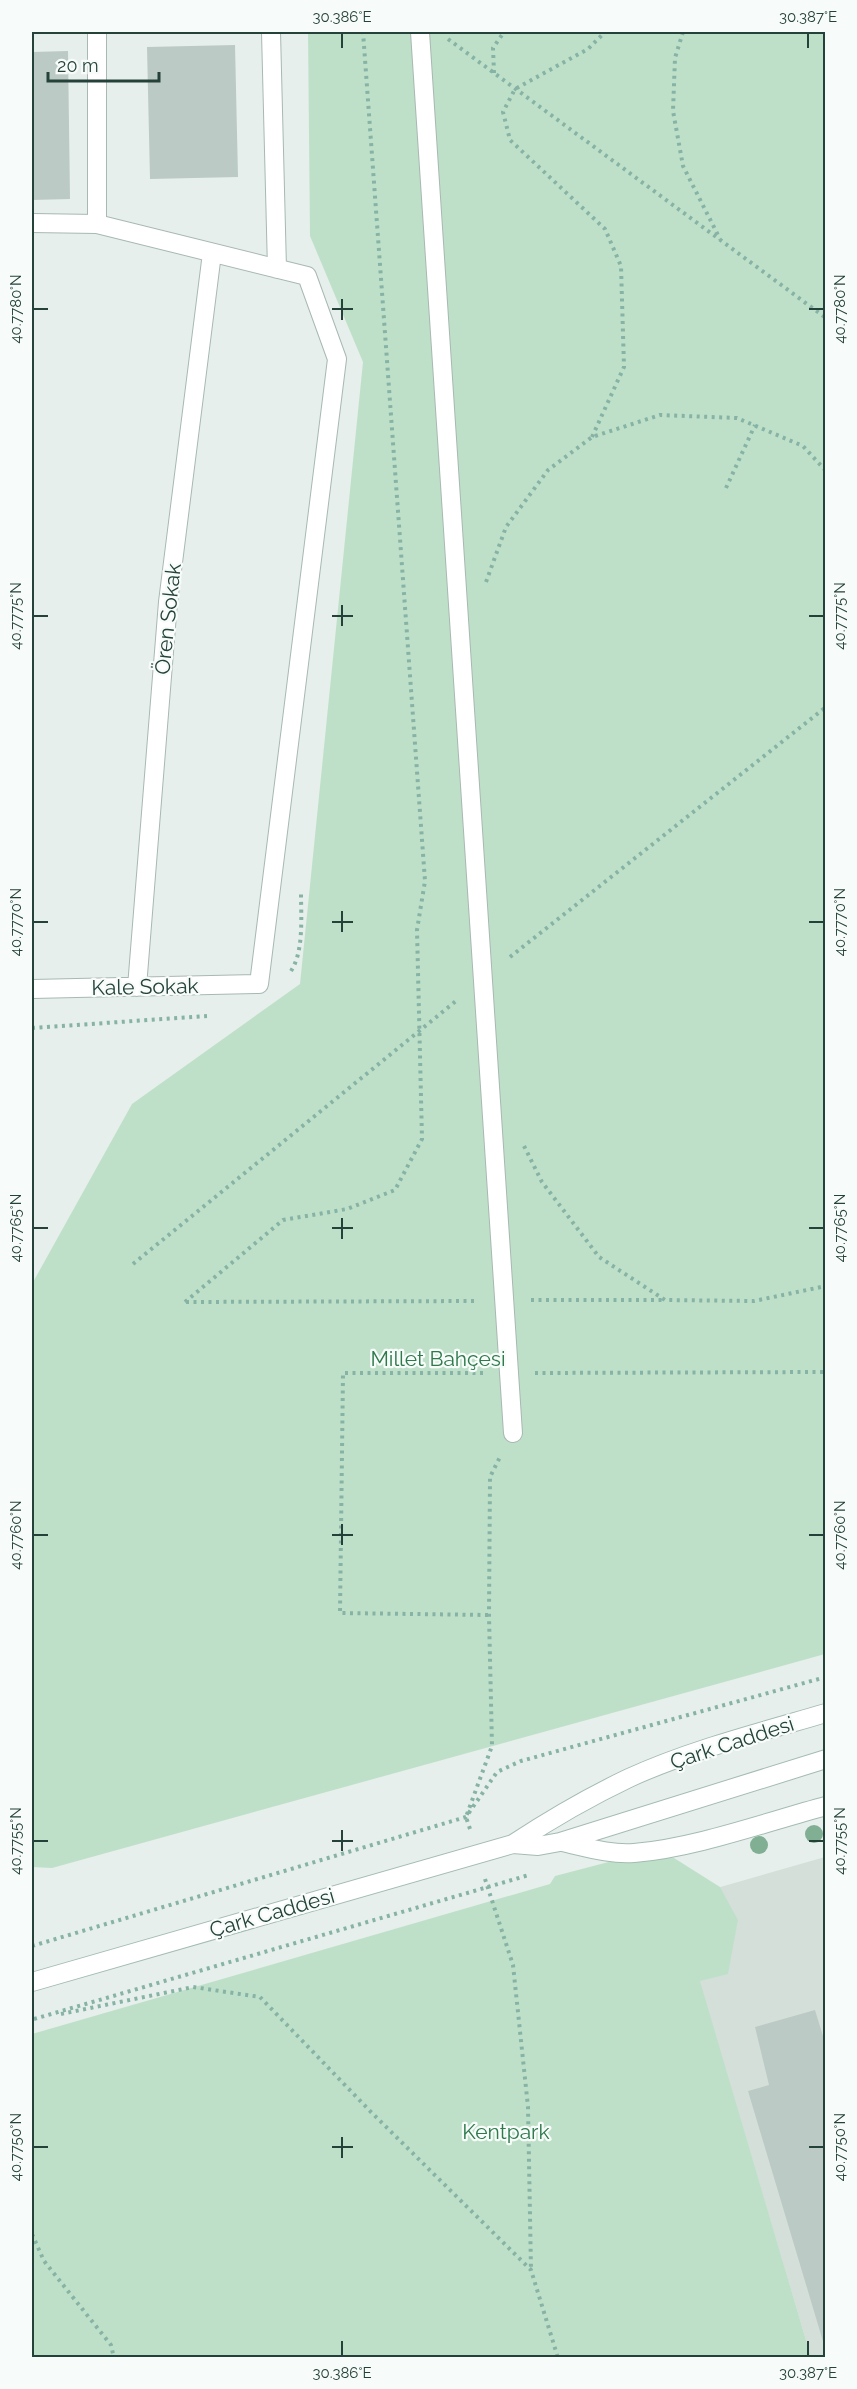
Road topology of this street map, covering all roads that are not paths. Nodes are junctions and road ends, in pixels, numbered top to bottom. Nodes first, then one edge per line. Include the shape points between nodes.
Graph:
1 (97, 32) edge
2 (271, 32) edge
3 (420, 32) edge
4 (32, 223) edge
5 (97, 224) junction
6 (212, 253) junction
7 (277, 269) junction
8 (137, 987) junction
9 (32, 989) edge
10 (513, 1433) dead end
11 (825, 1713) edge
12 (825, 1759) edge
13 (825, 1806) edge
14 (560, 1842) junction
15 (513, 1844) junction
16 (32, 1982) edge

1 - 5 street
2 - 7 street
3 - 10 street
4 - 5 street
5 - 6 street
6 - 7 street
6 - 8 street, Ören Sokak via 168,602
7 - 8 street, Kale Sokak via 307,276 337,360 260,984
8 - 9 street, Kale Sokak
11 - 15 street, Çark Caddesi via 631,1777
12 - 14 street, Çark Caddesi
13 - 14 street via 699,1841 633,1853
14 - 15 street, Çark Caddesi via 538,1846
15 - 16 street, Çark Caddesi

